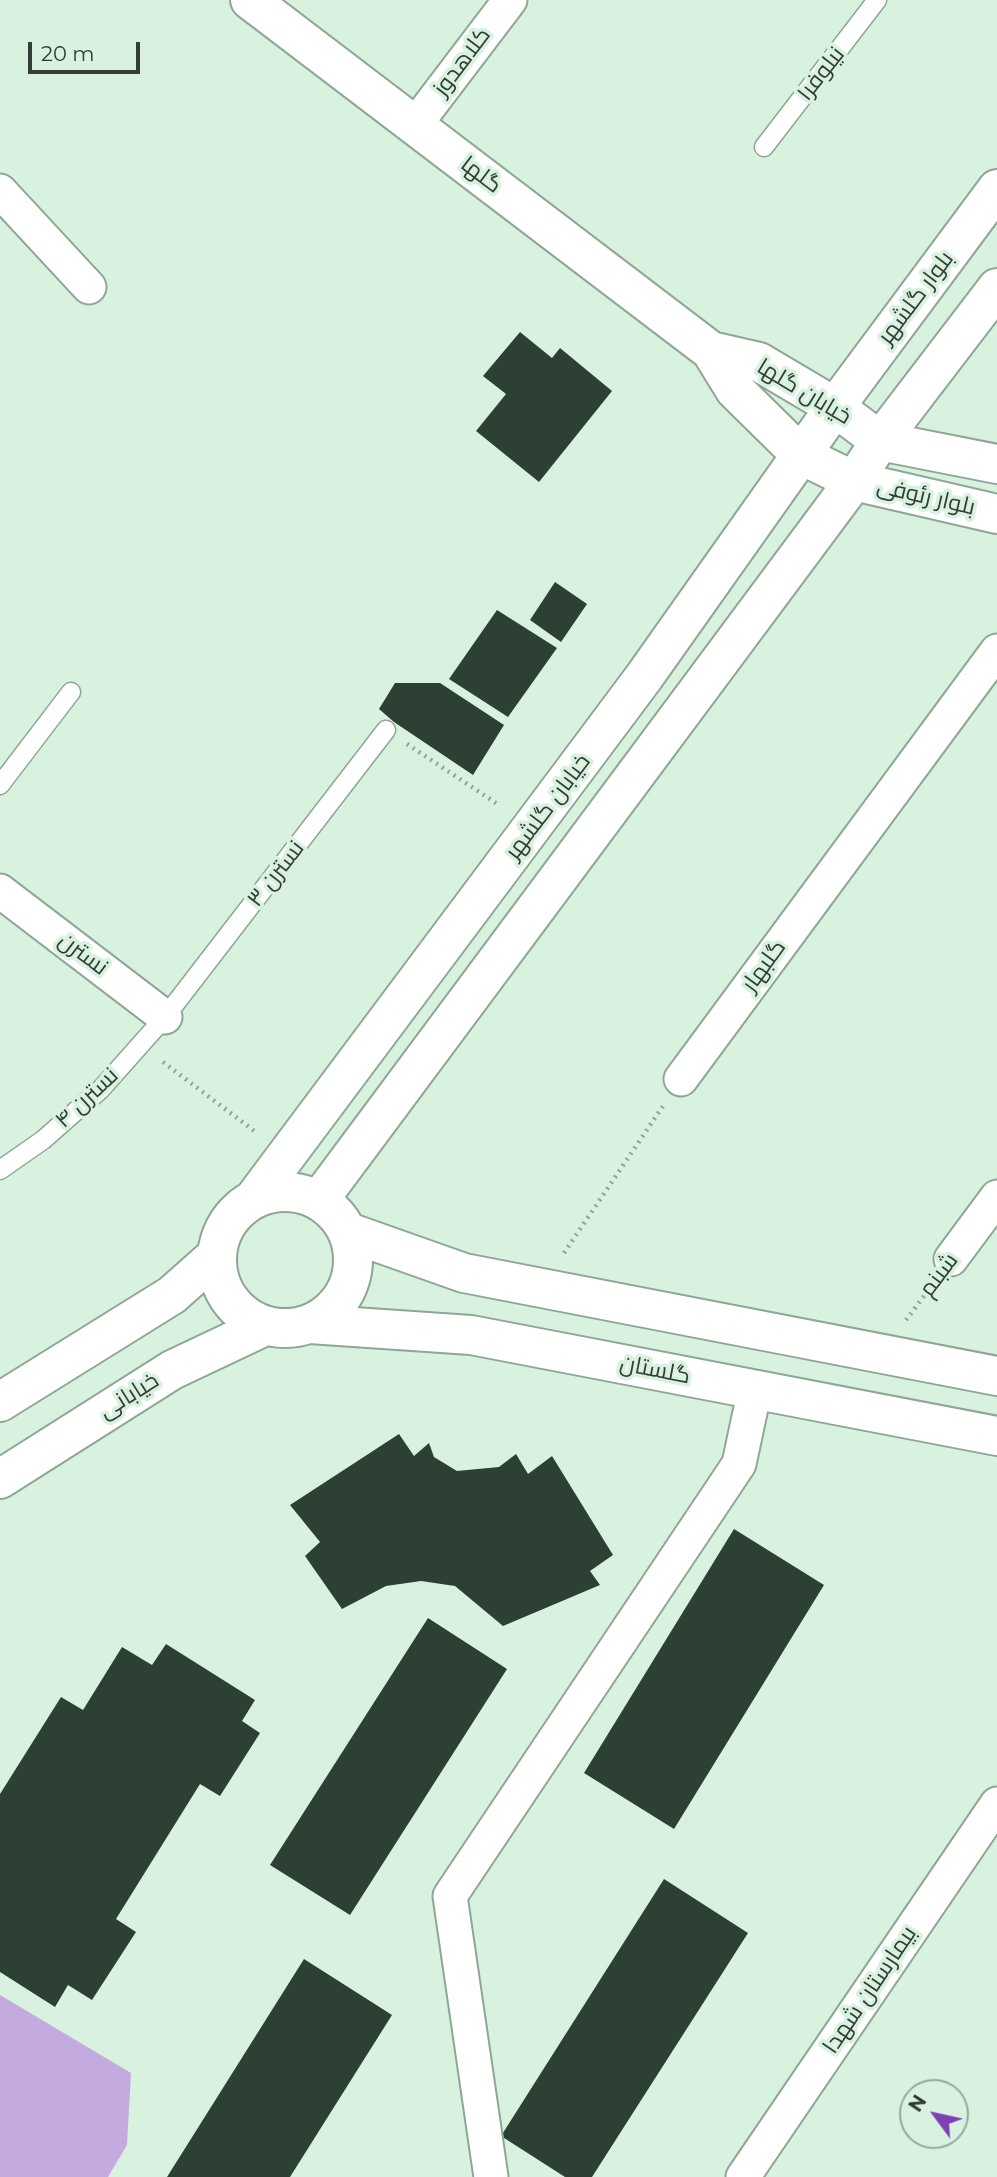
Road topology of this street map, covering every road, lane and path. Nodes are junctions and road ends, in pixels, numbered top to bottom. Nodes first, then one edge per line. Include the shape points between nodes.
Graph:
1 (250, 0) edge
2 (510, 0) edge
3 (877, 0) edge
4 (415, 125) junction
5 (764, 147) dead end
6 (997, 189) edge
7 (0, 191) edge
8 (89, 287) dead end
9 (997, 288) edge
10 (711, 351) junction
11 (835, 407) junction
12 (880, 441) junction
13 (801, 455) junction
14 (997, 464) edge
15 (854, 481) junction
16 (997, 514) edge
17 (997, 651) edge
18 (71, 692) dead end
19 (386, 730) joint
20 (0, 785) edge
21 (533, 828) junction
22 (0, 891) edge
23 (165, 1017) junction
24 (140, 1045) junction
25 (681, 1079) joint
26 (287, 1156) junction
27 (0, 1170) edge
28 (997, 1197) edge
29 (253, 1200) junction
30 (319, 1200) junction
31 (348, 1233) junction
32 (217, 1255) junction
33 (951, 1259) joint
34 (541, 1288) junction
35 (310, 1324) junction
36 (265, 1326) junction
37 (881, 1353) junction
38 (997, 1376) edge
39 (755, 1390) junction
40 (0, 1402) edge
41 (997, 1436) edge
42 (0, 1479) edge
43 (997, 1804) edge
44 (491, 2177) edge
45 (743, 2177) edge

1 - 4 main road, گلها
2 - 4 street, کلاهدوز
3 - 5 lane, نیلوفر۱
4 - 10 main road, گلها
6 - 11 main road, بلوار گلشهر
7 - 8 street
9 - 12 main road
10 - 11 main road, خیابان گلها via 759,362
10 - 13 main road, خیابان گلها via 735,390
11 - 12 main road, خیابان گلها
11 - 13 main road, خیابان گلشهر
12 - 14 main road, بلوار رئوفی
12 - 15 main road
13 - 15 main road, خیابان گلها
13 - 21 main road, خیابان گلشهر
15 - 16 main road, بلوار رئوفی
15 - 30 main road
17 - 25 street, گلبهار
18 - 20 lane
19 - 21 path
19 - 23 lane, نسترن ٣
21 - 26 main road, خیابان گلشهر
22 - 23 street, نسترن
23 - 24 lane, نسترن ۴
24 - 26 path
24 - 27 lane, نسترن ۴ via 101,1089
25 - 34 path
26 - 29 main road, خیابان گلشهر
28 - 33 street, شبنم
29 - 30 main road via 274,1192 297,1192
29 - 32 main road via 235,1214 222,1233
30 - 31 main road via 337,1214
31 - 34 main road via 464,1273
31 - 35 main road via 354,1254 352,1276 329,1313
32 - 36 main road via 219,1278 229,1299 244,1315
32 - 40 main road via 172,1295
33 - 37 path, شبنم
34 - 37 main road
35 - 36 main road
35 - 39 main road, گلستان via 471,1335
36 - 42 main road, خیابانی via 172,1370
37 - 38 main road
39 - 41 main road, گلستان
39 - 44 street via 739,1464 450,1896
43 - 45 street, بیمارستان شهدا

